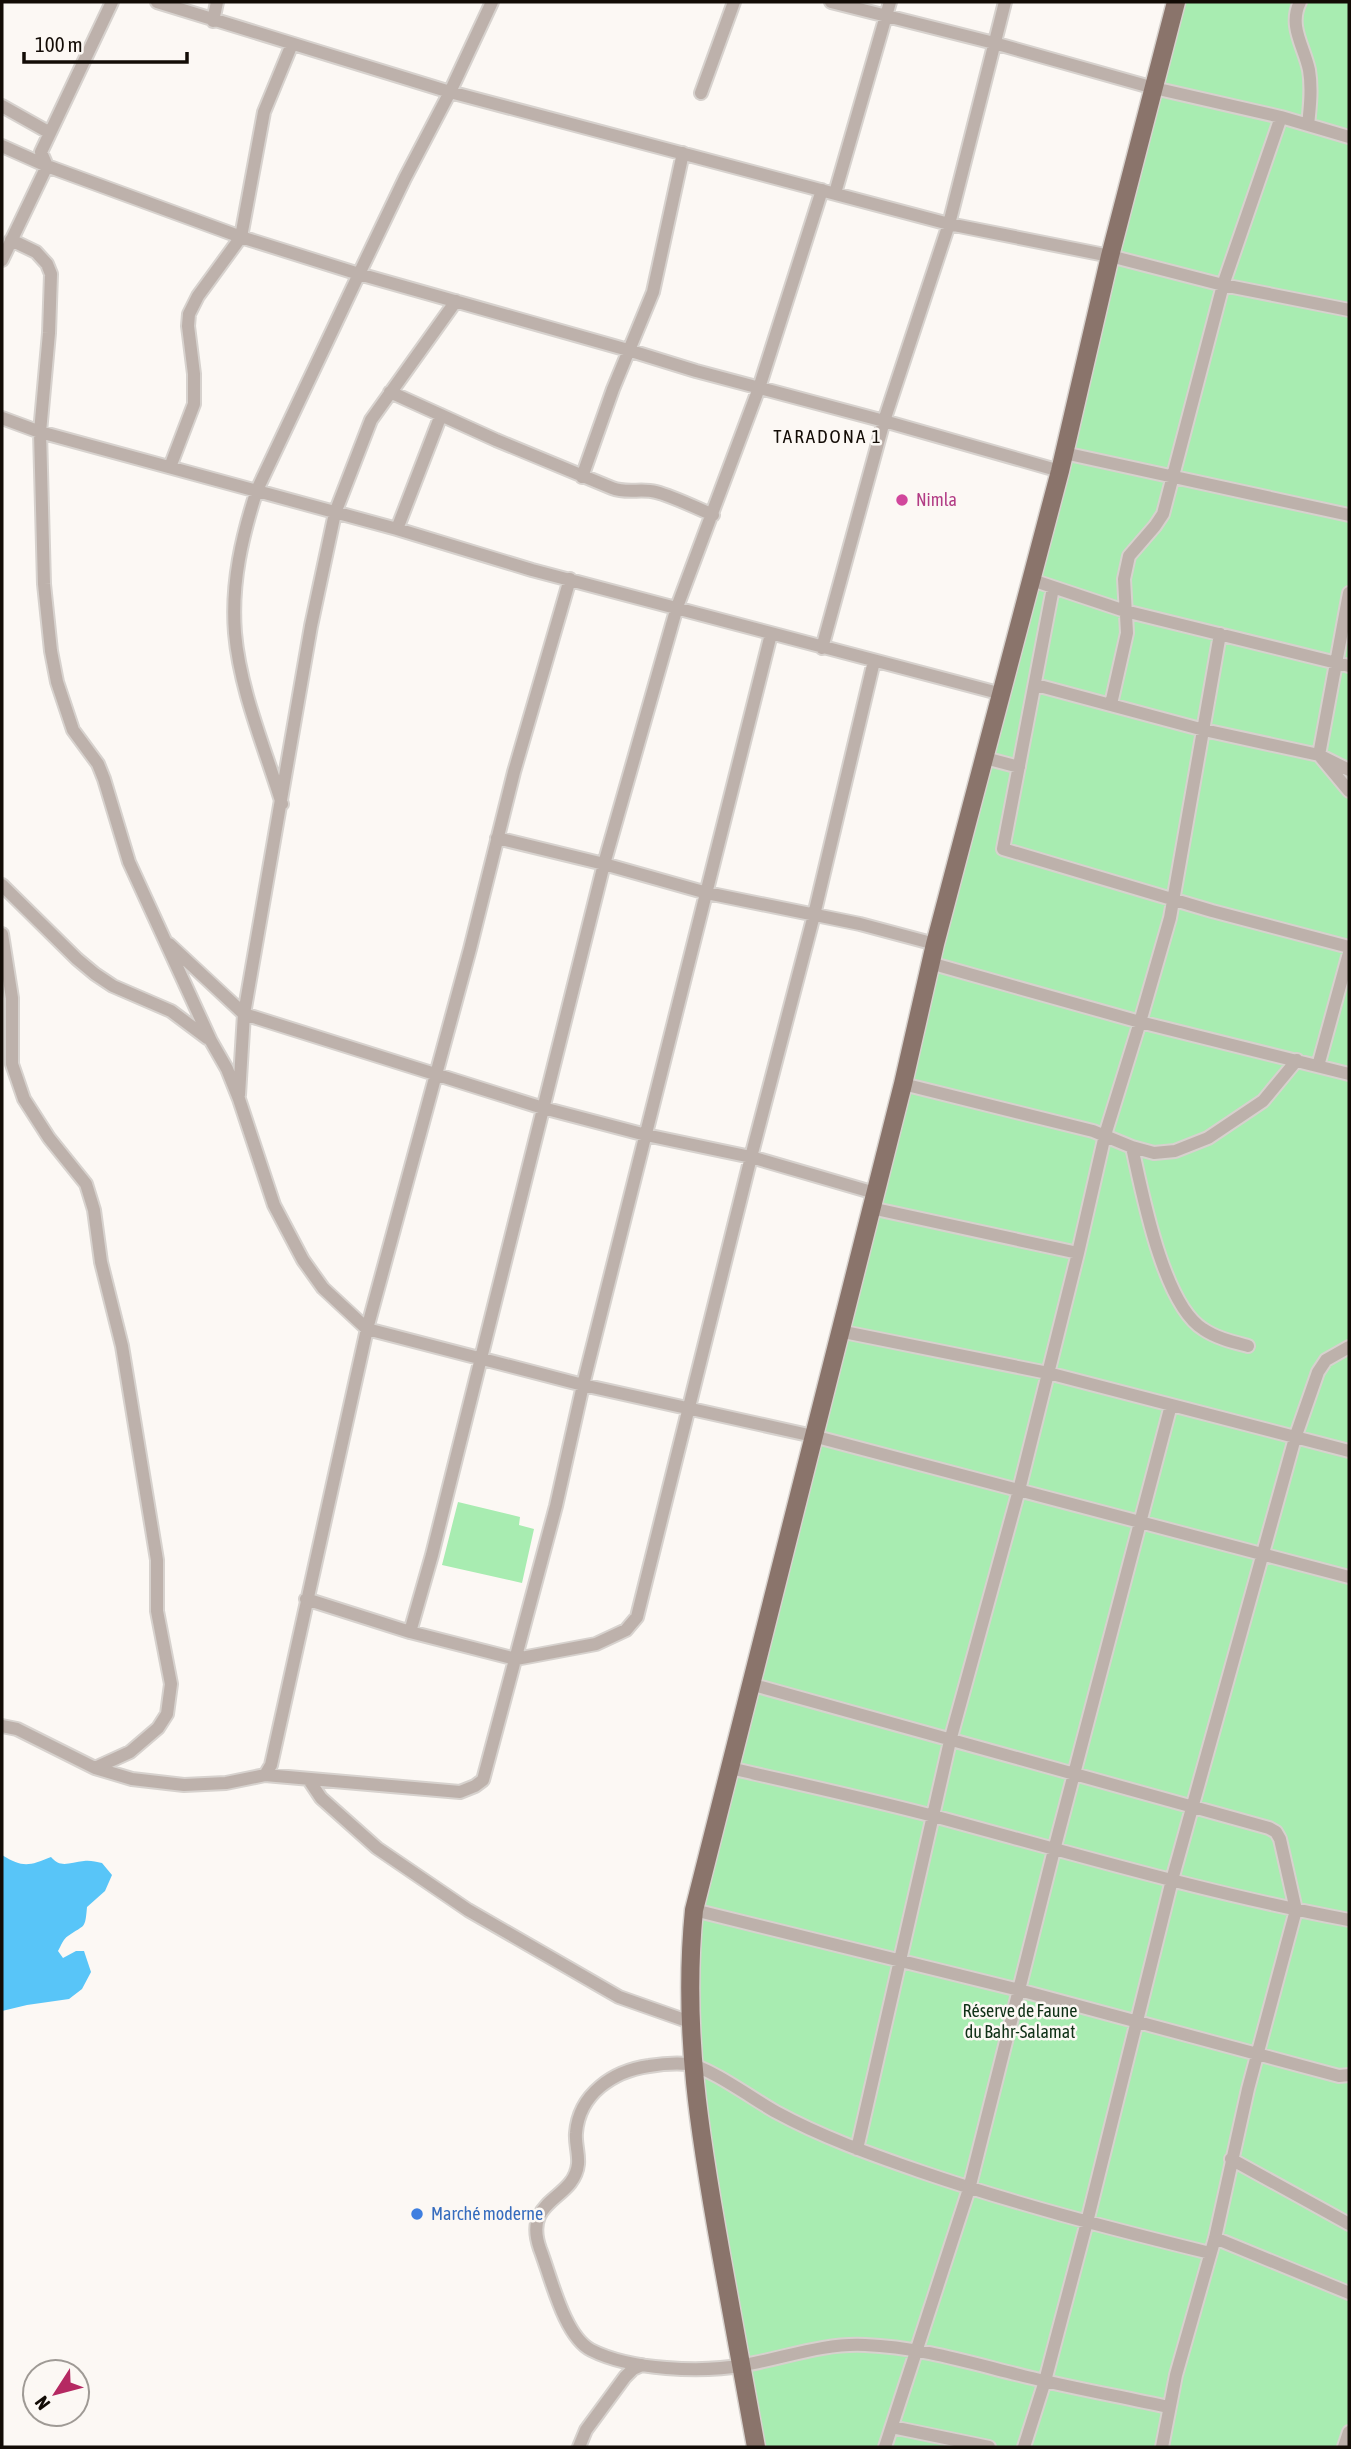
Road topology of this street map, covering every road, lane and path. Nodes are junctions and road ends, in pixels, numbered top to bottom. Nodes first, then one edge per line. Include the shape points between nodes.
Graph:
1 (112, 2) edge
2 (157, 2) edge
3 (218, 2) edge
4 (492, 2) edge
5 (734, 2) edge
6 (831, 2) edge
7 (890, 2) edge
8 (1005, 2) edge
9 (1176, 2) edge
10 (1300, 2) edge
11 (884, 17) junction
12 (213, 21) junction
13 (994, 43) junction
14 (292, 44) junction
15 (1154, 88) junction
16 (450, 92) junction
17 (702, 93) dead end
18 (2, 106) edge
19 (1281, 117) junction
20 (1308, 125) junction
21 (50, 133) junction
22 (1349, 137) edge
23 (2, 146) edge
24 (682, 153) junction
25 (47, 166) junction
26 (829, 191) junction
27 (950, 225) junction
28 (241, 237) junction
29 (12, 240) junction
30 (1110, 256) junction
31 (2, 260) edge
32 (359, 274) junction
33 (1223, 285) junction
34 (456, 301) junction
35 (1349, 310) edge
36 (628, 350) junction
37 (759, 388) junction
38 (390, 392) junction
39 (441, 415) junction
40 (2, 418) edge
41 (884, 421) junction
42 (40, 432) junction
43 (1065, 453) junction
44 (170, 467) junction
45 (1060, 471) junction
46 (582, 477) junction
47 (1174, 478) junction
48 (257, 490) junction
49 (335, 513) junction
50 (713, 515) junction
51 (1349, 515) edge
52 (397, 529) junction
53 (569, 579) junction
54 (1032, 580) junction
55 (1053, 588) junction
56 (1349, 593) edge
57 (677, 607) junction
58 (1125, 611) junction
59 (771, 634) junction
60 (1220, 634) junction
61 (822, 648) junction
62 (874, 661) junction
63 (1336, 662) junction
64 (1349, 666) edge
65 (1035, 685) junction
66 (1002, 694) junction
67 (1111, 704) junction
68 (1204, 730) junction
69 (1319, 755) junction
70 (985, 758) junction
71 (1019, 767) junction
72 (1349, 770) edge
73 (1349, 791) edge
74 (282, 804) junction
75 (497, 838) junction
76 (604, 864) junction
77 (2, 885) edge
78 (707, 893) junction
79 (1173, 898) junction
80 (814, 915) junction
81 (2, 934) edge
82 (164, 939) junction
83 (935, 944) junction
84 (1349, 947) edge
85 (1349, 953) edge
86 (930, 963) junction
87 (244, 1014) junction
88 (1140, 1022) junction
89 (211, 1041) junction
90 (1297, 1060) junction
91 (1318, 1066) junction
92 (1349, 1074) edge
93 (436, 1076) junction
94 (903, 1084) junction
95 (239, 1099) junction
96 (543, 1108) junction
97 (646, 1135) junction
98 (1105, 1135) junction
99 (1132, 1147) junction
100 (751, 1157) junction
101 (873, 1200) junction
102 (1078, 1253) junction
103 (367, 1329) junction
104 (839, 1331) junction
105 (1248, 1346) dead end
106 (1349, 1347) edge
107 (481, 1360) junction
108 (1048, 1373) junction
109 (583, 1385) junction
110 (1171, 1405) junction
111 (688, 1409) junction
112 (813, 1436) junction
113 (1296, 1438) junction
114 (1349, 1451) edge
115 (1018, 1490) junction
116 (1140, 1522) junction
117 (1264, 1554) junction
118 (1349, 1574) edge
119 (306, 1599) junction
120 (410, 1632) junction
121 (516, 1659) junction
122 (750, 1684) junction
123 (2, 1726) edge
124 (950, 1741) junction
125 (95, 1768) junction
126 (730, 1768) junction
127 (265, 1775) junction
128 (1075, 1776) junction
129 (309, 1780) junction
130 (1194, 1807) junction
131 (933, 1816) junction
132 (1054, 1850) junction
133 (1172, 1880) junction
134 (694, 1910) junction
135 (1296, 1910) junction
136 (1349, 1920) edge
137 (899, 1960) junction
138 (1020, 1990) junction
139 (1139, 2021) junction
140 (690, 2022) junction
141 (1258, 2053) junction
142 (692, 2064) junction
143 (1349, 2076) edge
144 (857, 2150) junction
145 (1231, 2159) junction
146 (969, 2189) junction
147 (1087, 2222) junction
148 (1349, 2224) edge
149 (1215, 2238) junction
150 (1210, 2253) junction
151 (1349, 2293) edge
152 (916, 2350) junction
153 (642, 2365) junction
154 (742, 2366) junction
155 (1045, 2381) junction
156 (1168, 2407) junction
157 (892, 2427) junction
158 (1349, 2432) edge
159 (579, 2447) edge
160 (756, 2447) edge
161 (885, 2447) edge
162 (989, 2447) edge
163 (1024, 2447) edge
164 (1162, 2447) edge
165 (1344, 2447) edge

1 - 21 street
2 - 12 street
3 - 12 street
4 - 16 street
5 - 17 street
6 - 11 street
7 - 11 street
8 - 13 street
9 - 15 main road
10 - 20 street via 1294,19 1309,71
11 - 13 street
11 - 26 street
12 - 14 street
13 - 15 street
13 - 27 street
14 - 16 street
14 - 28 street via 264,111
15 - 19 street
15 - 30 main road
16 - 24 street
16 - 32 street
18 - 21 street
19 - 20 street
19 - 33 street
20 - 22 street
21 - 25 street via 41,152
23 - 25 street
24 - 26 street
24 - 36 street via 653,292
25 - 28 street
25 - 29 street
26 - 27 street
26 - 37 street
27 - 30 street
27 - 41 street
28 - 32 street
28 - 44 street via 189,314 194,404
29 - 31 street
29 - 42 street via 36,252 51,274
30 - 33 street
30 - 43 main road
32 - 34 street
32 - 48 street
33 - 35 street
33 - 47 street
34 - 36 street
34 - 38 street
36 - 37 street
36 - 46 street
37 - 41 street
37 - 50 street
38 - 39 street
38 - 49 street via 371,420
39 - 46 street
39 - 52 street
40 - 42 street
41 - 45 street
41 - 61 street
42 - 44 street
42 - 82 street via 44,584 57,682 73,730 98,764 129,862
43 - 45 main road
43 - 47 street
44 - 48 street
45 - 54 main road
46 - 50 street via 622,492 655,492
47 - 51 street
47 - 58 street via 1160,519 1129,556
48 - 49 street
48 - 74 street via 236,571 235,634 244,682
49 - 52 street
49 - 74 street
50 - 57 street
52 - 53 street
53 - 57 street
53 - 75 street
54 - 55 street
54 - 66 main road
55 - 58 street
55 - 65 street
56 - 63 street
57 - 59 street
57 - 76 street
58 - 60 street
58 - 67 street via 1127,633
59 - 61 street
59 - 78 street
60 - 63 street
60 - 68 street
61 - 62 street
62 - 66 street
62 - 80 street
63 - 64 street
63 - 69 street
65 - 67 street
65 - 71 street
66 - 70 main road
67 - 68 street
68 - 69 street
68 - 79 street
69 - 72 street
69 - 73 street
70 - 71 street
70 - 83 main road
71 - 79 street via 1003,849
74 - 87 street
75 - 76 street
75 - 93 street
76 - 78 street
76 - 96 street
77 - 89 street via 95,974 171,1011
78 - 80 street
78 - 97 street
79 - 84 street
79 - 88 street
80 - 83 street
80 - 100 street
81 - 125 street via 12,998 12,1063 24,1099 48,1138 86,1184 94,1210 157,1560 157,1611 171,1684 167,1714 158,1728 130,1752
82 - 87 street
82 - 89 street
83 - 86 main road
85 - 91 street
86 - 88 street
86 - 94 main road
87 - 93 street
87 - 95 street
88 - 90 street
88 - 98 street
89 - 95 street
90 - 91 street
90 - 99 street via 1263,1101 1208,1138 1175,1151 1154,1153
91 - 92 street
93 - 96 street
93 - 103 street
94 - 98 street
94 - 101 main road
95 - 103 street via 274,1205 303,1260 323,1288
96 - 97 street
96 - 107 street
97 - 100 street
97 - 109 street
98 - 99 street
98 - 102 street
99 - 105 street via 1152,1231 1188,1315 1202,1329
100 - 101 street
100 - 111 street
101 - 102 street
101 - 104 main road
102 - 108 street
103 - 107 street
103 - 119 street
104 - 108 street
104 - 112 main road
106 - 113 street via 1326,1360 1318,1372
107 - 109 street
107 - 120 street
108 - 110 street
108 - 115 street
109 - 111 street
109 - 121 street
110 - 113 street
110 - 116 street
111 - 112 street
111 - 121 street via 637,1616 626,1630 596,1644
112 - 115 street
112 - 122 main road
113 - 114 street
113 - 117 street
115 - 116 street
115 - 124 street
116 - 117 street
116 - 128 street
117 - 118 street
117 - 130 street
119 - 120 street
119 - 127 street via 271,1765
120 - 121 street
121 - 129 street via 483,1780 475,1786 460,1792
122 - 124 street
122 - 126 main road
123 - 125 street
124 - 128 street
124 - 131 street
125 - 127 street via 132,1779 184,1785
126 - 131 street
126 - 134 main road
127 - 129 street
128 - 130 street
128 - 132 street
129 - 140 street via 321,1798 377,1848 468,1910 619,1997
130 - 133 street
130 - 135 street via 1276,1832
131 - 132 street
131 - 137 street
132 - 133 street
132 - 138 street
133 - 135 street
133 - 139 street
134 - 137 street
134 - 140 main road
135 - 136 street
135 - 141 street
137 - 138 street
137 - 144 street
138 - 139 street
138 - 146 street
139 - 141 street
139 - 147 street
140 - 142 main road
141 - 143 street
141 - 145 street
142 - 144 street
142 - 153 street via 649,2066 621,2073 598,2086 582,2110 576,2132 578,2166 573,2179 545,2205 537,2222 537,2238 577,2340 589,2350
142 - 154 main road via 706,2172
144 - 146 street
145 - 148 street
145 - 149 street
146 - 147 street
146 - 152 street
147 - 150 street
147 - 155 street
149 - 150 street
149 - 151 street
150 - 156 street
152 - 154 street via 843,2344
152 - 155 street
152 - 157 street
153 - 154 street via 690,2369
153 - 159 street via 625,2377
154 - 160 main road
155 - 156 street
155 - 163 street
156 - 164 street
157 - 161 street
157 - 162 street
158 - 165 street

